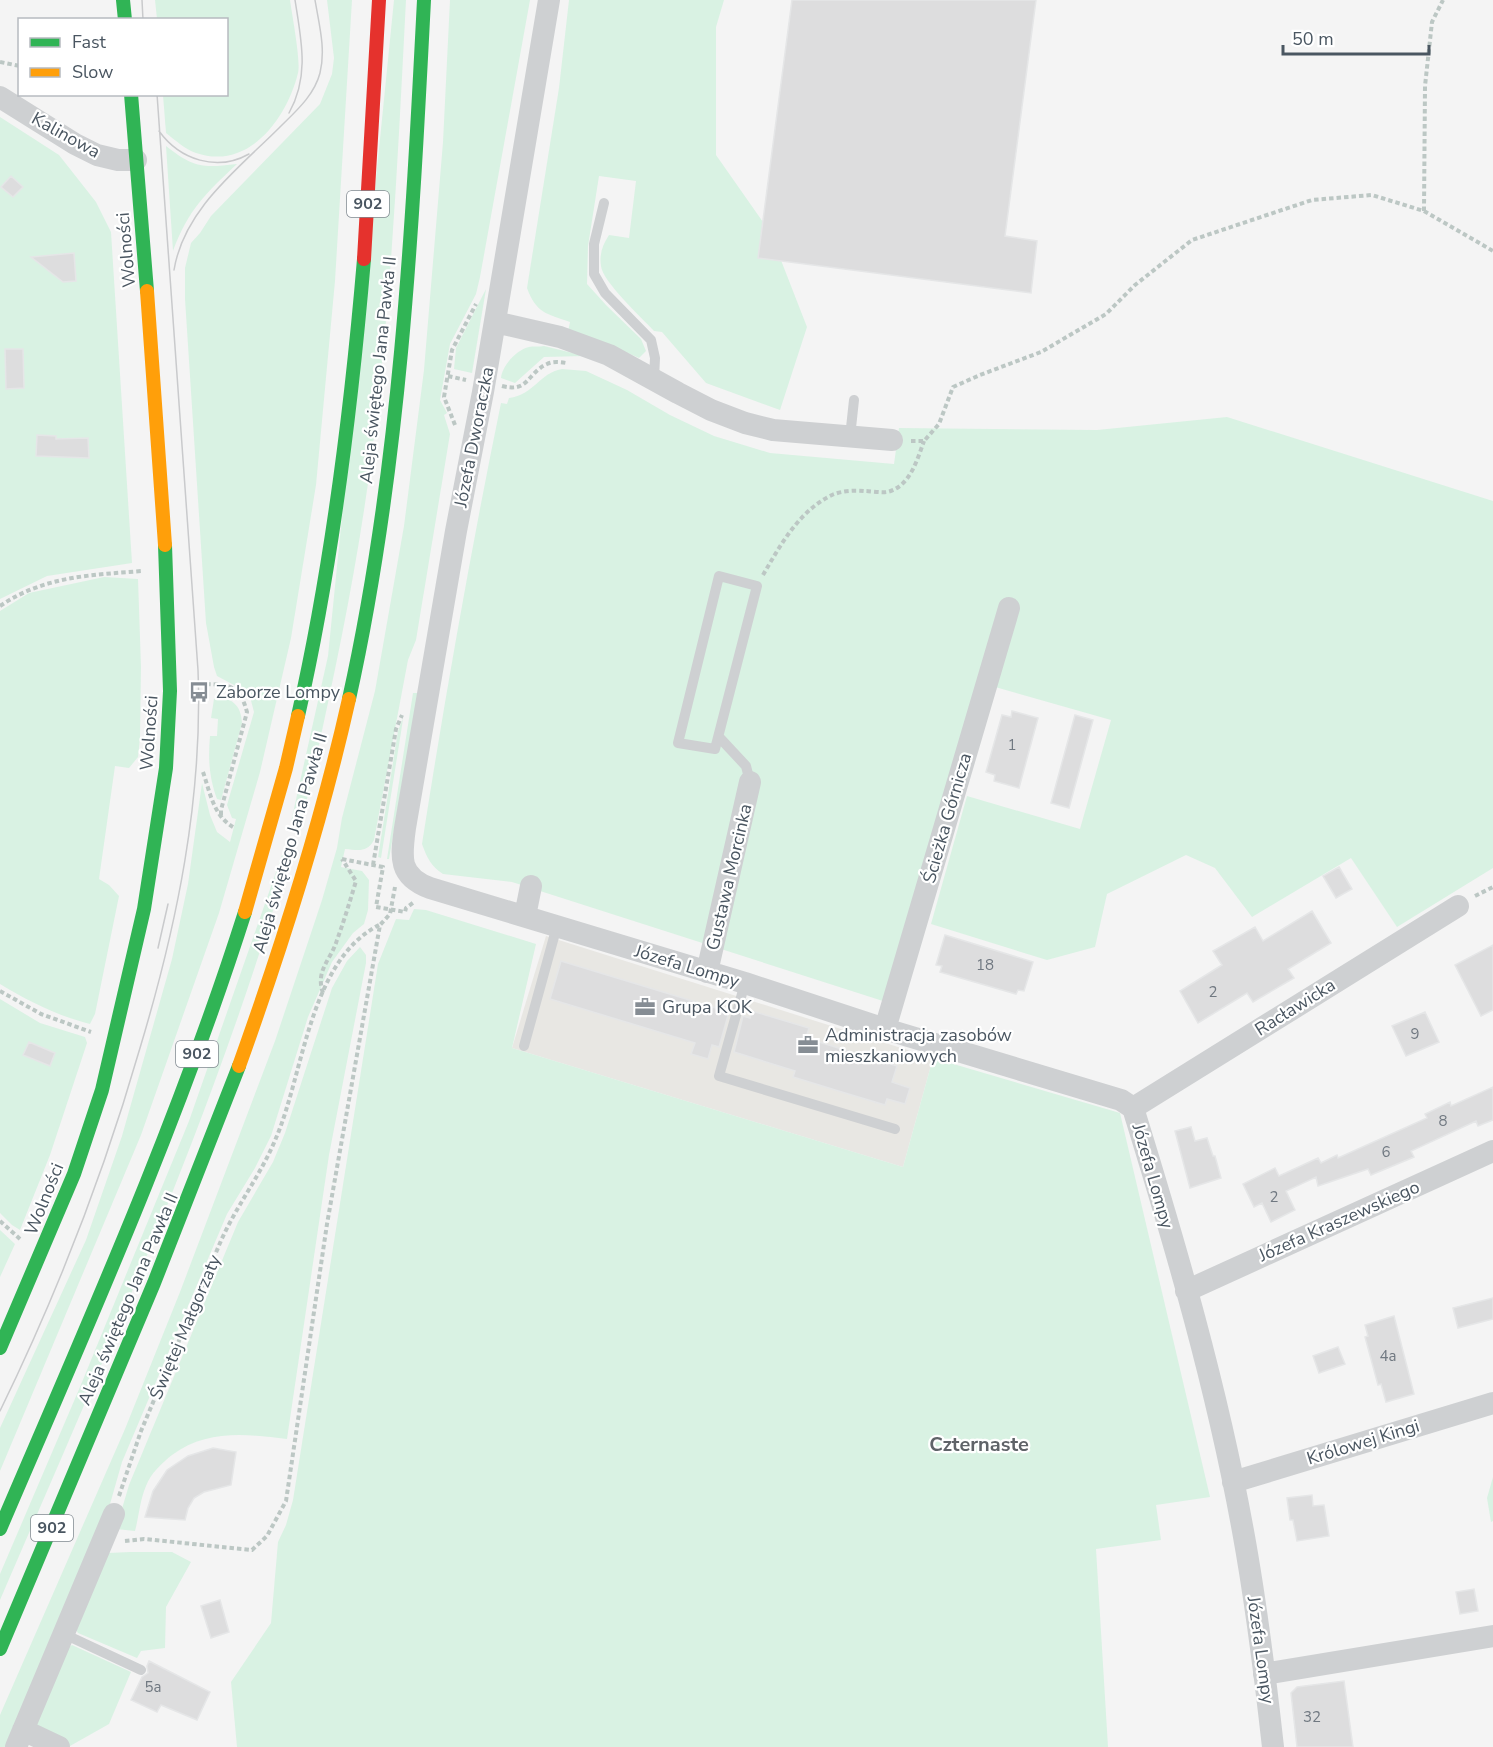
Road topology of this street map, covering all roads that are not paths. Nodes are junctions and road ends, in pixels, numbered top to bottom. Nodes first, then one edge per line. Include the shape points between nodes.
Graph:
1 (123, 0) edge
2 (379, 0) edge
3 (424, 0) edge
4 (437, 0) edge
5 (549, 0) edge
6 (125, 18) edge
7 (420, 82) junction
8 (131, 96) edge
9 (0, 97) edge
10 (136, 160) junction
11 (604, 203) dead end
12 (495, 322) junction
13 (654, 378) junction
14 (854, 400) dead end
15 (850, 437) junction
16 (892, 440) road end
17 (1009, 608) dead end
18 (719, 737) junction
19 (750, 782) joint
20 (407, 874) joint
21 (531, 886) dead end
22 (1458, 906) dead end
23 (525, 916) junction
24 (557, 926) junction
25 (707, 972) junction
26 (745, 983) junction
27 (885, 1029) junction
28 (524, 1046) dead end
29 (1133, 1108) junction
30 (895, 1129) dead end
31 (1493, 1151) edge
32 (1186, 1291) junction
33 (0, 1348) edge
34 (1493, 1402) edge
35 (1233, 1482) junction
36 (114, 1514) road end
37 (0, 1529) edge
38 (64, 1634) junction
39 (1493, 1636) edge
40 (0, 1649) edge
41 (141, 1670) dead end
42 (1264, 1674) junction
43 (19, 1738) edge
44 (59, 1747) edge
45 (1273, 1747) edge

1 - 6 main road
2 - 37 main road, Aleja świętego Jana Pawła II / 902 via 367,214 350,408 330,558 288,758 258,873 175,1112
3 - 7 main road, Aleja świętego Jana Pawła II / 902
4 - 7 main road
5 - 12 street, Józefa Dworaczka
7 - 40 main road, Aleja świętego Jana Pawła II / 902 via 402,338 388,470 360,651 332,772 305,871 258,1012 181,1222
8 - 10 main road, Wolności
9 - 10 street, Kalinowa via 97,155
10 - 33 main road, Wolności via 166,559 170,691 166,768 144,909 102,1090 74,1174
11 - 13 lane via 594,244 594,274 605,293 651,340
12 - 13 street via 560,337 609,354
12 - 20 street, Józefa Dworaczka via 405,828 402,853
13 - 15 street via 711,410 745,423 773,430
14 - 15 lane
15 - 16 street
17 - 27 street, Ścieżka Górnicza
18 - 18 lane via 715,749 678,743 719,576 757,586
18 - 19 lane via 746,766
19 - 25 street, Gustawa Morcinka
20 - 23 street, Józefa Lompy via 430,888
21 - 23 street
22 - 29 street, Racławicka
23 - 24 street, Józefa Lompy
24 - 25 street, Józefa Lompy
24 - 28 lane
25 - 26 street, Józefa Lompy
26 - 27 street, Józefa Lompy
26 - 30 lane via 718,1076
27 - 29 street, Józefa Lompy via 1121,1100
29 - 32 street, Józefa Lompy
31 - 32 street, Józefa Kraszewskiego
32 - 35 street, Józefa Lompy
34 - 35 street, Królowej Kingi
35 - 42 street, Józefa Lompy
36 - 38 street
38 - 41 lane
38 - 43 street
39 - 42 street
42 - 45 street, Józefa Lompy
43 - 44 street

